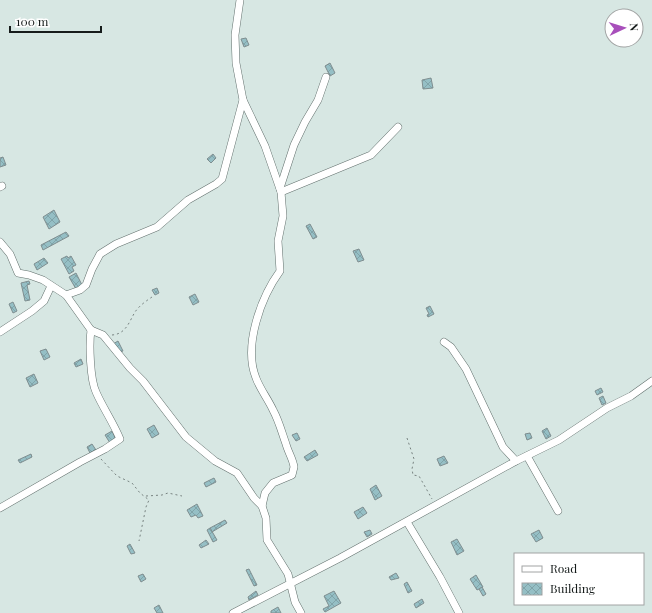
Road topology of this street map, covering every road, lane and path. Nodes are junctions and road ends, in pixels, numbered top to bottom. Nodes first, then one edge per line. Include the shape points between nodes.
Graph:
1 (240, 0) edge
2 (326, 78) dead end
3 (243, 100) junction
4 (398, 128) dead end
5 (281, 190) junction
6 (0, 242) edge
7 (51, 286) junction
8 (66, 295) junction
9 (152, 297) dead end
10 (92, 330) junction
11 (0, 332) edge
12 (103, 335) junction
13 (444, 342) dead end
14 (652, 381) edge
15 (406, 438) dead end
16 (97, 453) junction
17 (527, 456) junction
18 (516, 461) junction
19 (145, 496) junction
20 (182, 496) dead end
21 (437, 505) junction
22 (262, 506) junction
23 (0, 508) edge
24 (558, 511) dead end
25 (407, 522) junction
26 (139, 541) dead end
27 (290, 584) junction
28 (233, 613) edge
29 (301, 613) edge
30 (459, 613) edge

1 - 3 street via 235,35 236,63
2 - 5 street via 318,100 294,145
3 - 5 street via 265,146
3 - 8 street via 222,179 188,200 157,227 116,244 100,254 86,285
4 - 5 street via 371,155
5 - 22 street via 283,216 278,241 280,271 261,306 252,346 255,376 274,410 294,467 292,475 273,483 265,493
6 - 7 street via 10,254 18,273 43,280
7 - 8 street
7 - 11 street via 44,301
8 - 10 street
9 - 12 path via 136,311 122,332
10 - 12 street
10 - 16 street via 89,342 95,390 120,439
12 - 22 street via 186,437 215,461 237,473
13 - 18 street via 451,347 466,369 503,446
14 - 17 street via 559,440
15 - 21 path via 414,459 413,475 419,476
16 - 19 path via 117,476 132,483
16 - 23 street
17 - 18 street
17 - 24 street
18 - 21 street
19 - 20 path via 168,493
19 - 26 path via 149,500
21 - 25 street
22 - 27 street via 268,540 288,574
25 - 27 street
25 - 30 street
27 - 28 street
27 - 29 street

